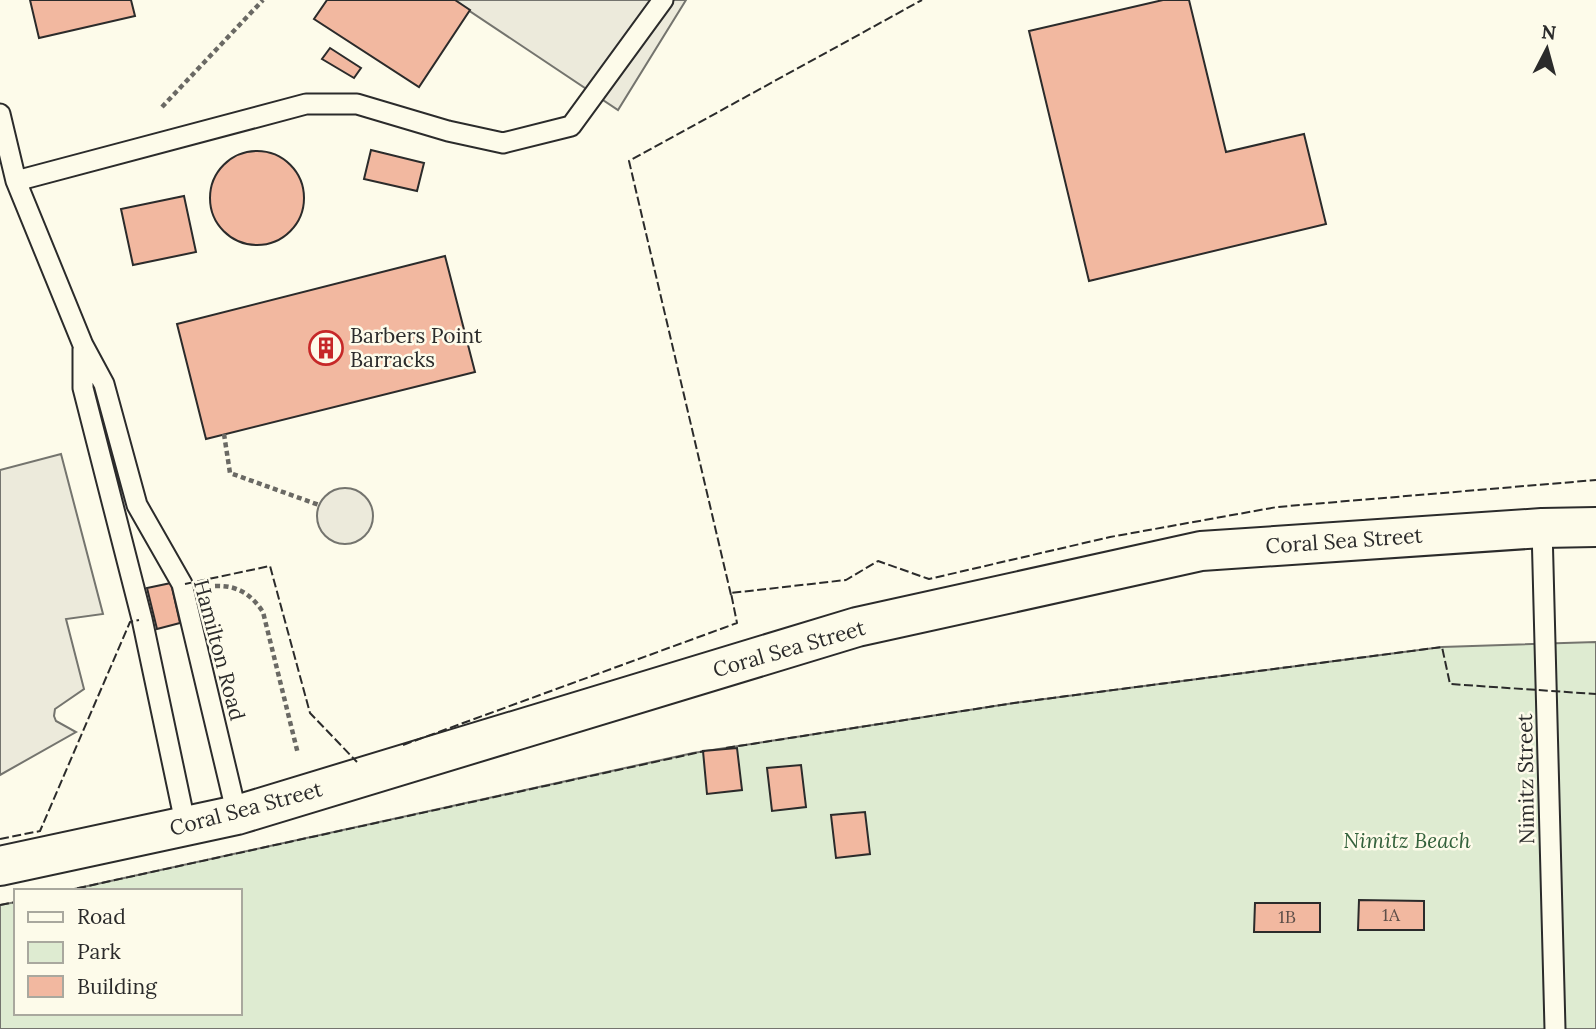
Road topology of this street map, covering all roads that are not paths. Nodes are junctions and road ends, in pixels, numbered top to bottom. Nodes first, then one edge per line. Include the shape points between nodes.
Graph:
1 (663, 0) edge
2 (0, 114) edge
3 (16, 181) junction
4 (83, 345) junction
5 (1596, 527) edge
6 (1542, 528) junction
7 (237, 815) junction
8 (186, 827) junction
9 (0, 866) edge
10 (1555, 1029) edge

1 - 3 lane via 571,126 503,143 357,104 306,104
2 - 3 lane, Hamilton Road
3 - 4 lane, Hamilton Road
4 - 7 lane, Hamilton Road via 104,384 137,505 182,584
4 - 8 lane, Hamilton Road via 83,388 142,619
5 - 6 street, Coral Sea Street
6 - 7 street, Coral Sea Street via 1201,551 857,627
6 - 10 lane, Nimitz Street
7 - 8 street, Coral Sea Street
8 - 9 street, Coral Sea Street

